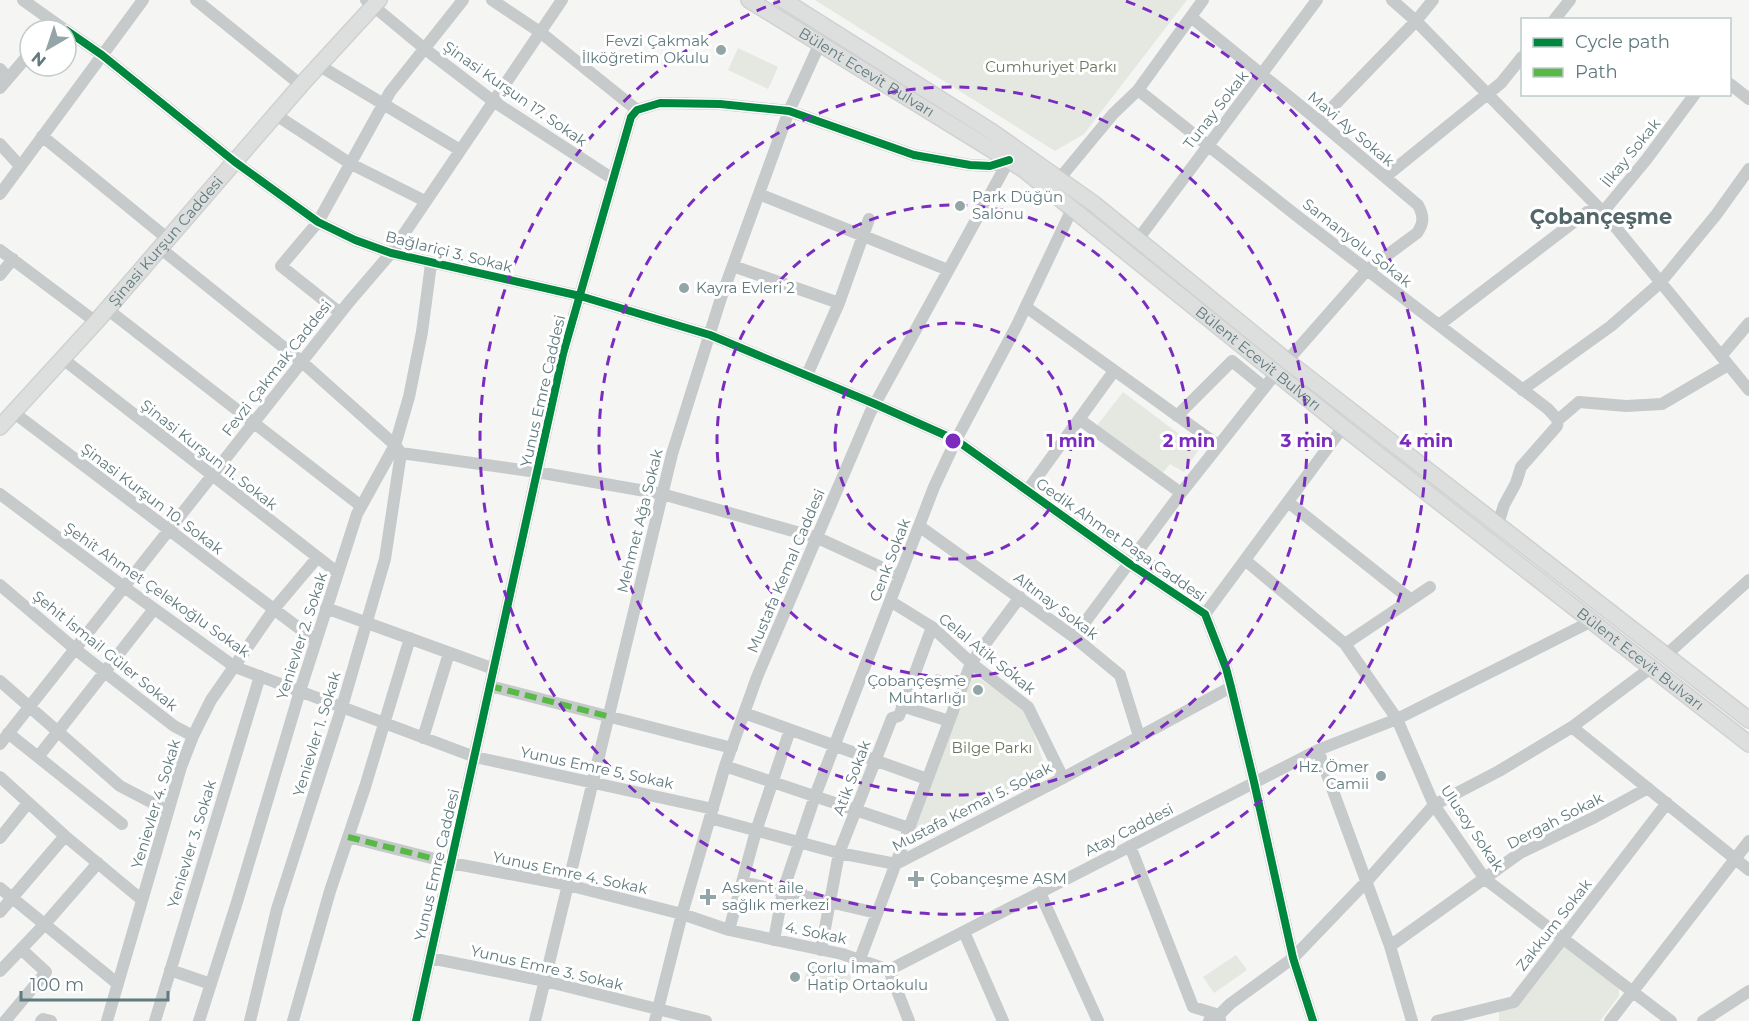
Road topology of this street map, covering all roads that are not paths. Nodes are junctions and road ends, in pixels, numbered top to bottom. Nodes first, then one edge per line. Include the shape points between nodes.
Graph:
1 (22, 0) edge
2 (143, 0) edge
3 (196, 0) edge
4 (463, 0) edge
5 (492, 0) edge
6 (562, 0) edge
7 (749, 0) edge
8 (783, 0) edge
9 (1203, 0) edge
10 (1317, 0) edge
11 (1392, 0) edge
12 (1433, 0) edge
13 (1570, 0) edge
14 (373, 2) edge
15 (1191, 17) junction
16 (46, 18) edge
17 (1556, 18) edge
18 (1416, 21) junction
19 (540, 32) junction
20 (78, 40) edge
21 (820, 43) junction
22 (425, 49) junction
23 (102, 55) junction
24 (1521, 58) edge
25 (18, 64) edge
26 (320, 66) junction
27 (1262, 75) junction
28 (3, 78) edge
29 (301, 85) junction
30 (1731, 85) edge
31 (1138, 90) junction
32 (1486, 94) junction
33 (1694, 96) edge
34 (1749, 99) edge
35 (493, 101) junction
36 (383, 105) junction
37 (636, 110) junction
38 (789, 111) junction
39 (276, 115) junction
40 (1318, 120) junction
41 (42, 136) junction
42 (0, 144) edge
43 (1209, 144) junction
44 (460, 150) junction
45 (1013, 154) junction
46 (236, 162) junction
47 (351, 164) junction
48 (20, 166) junction
49 (1023, 169) junction
50 (1749, 170) edge
51 (1385, 177) junction
52 (1060, 178) junction
53 (613, 179) junction
54 (0, 194) edge
55 (759, 194) junction
56 (1081, 194) junction
57 (425, 201) junction
58 (1072, 207) junction
59 (1603, 212) junction
60 (869, 219) dead end
61 (318, 222) junction
62 (863, 236) junction
63 (1139, 238) junction
64 (164, 244) junction
65 (0, 250) edge
66 (391, 253) junction
67 (13, 259) junction
68 (431, 264) junction
69 (734, 266) junction
70 (948, 270) junction
71 (1367, 270) junction
72 (0, 275) edge
73 (1660, 283) junction
74 (580, 296) junction
75 (839, 303) junction
76 (1026, 307) junction
77 (107, 309) junction
78 (340, 313) junction
79 (96, 322) junction
80 (1749, 323) edge
81 (1438, 325) junction
82 (710, 335) junction
83 (63, 359) junction
84 (1724, 360) junction
85 (1287, 361) junction
86 (302, 362) junction
87 (1114, 371) junction
88 (1276, 373) junction
89 (807, 375) junction
90 (1264, 387) junction
91 (1522, 390) junction
92 (1749, 390) edge
93 (875, 404) junction
94 (13, 412) junction
95 (1177, 416) junction
96 (1079, 419) junction
97 (1558, 420) junction
98 (253, 424) junction
99 (0, 427) edge
100 (1343, 427) junction
101 (956, 440) junction
102 (1218, 445) junction
103 (398, 449) junction
104 (537, 472) junction
105 (211, 476) junction
106 (1027, 491) junction
107 (1181, 493) junction
108 (0, 494) edge
109 (662, 494) junction
110 (1288, 501) junction
111 (361, 506) junction
112 (1498, 524) junction
113 (919, 526) junction
114 (168, 531) junction
115 (818, 538) junction
116 (317, 558) junction
117 (1245, 560) junction
118 (1130, 564) junction
119 (338, 573) junction
120 (900, 576) junction
121 (1749, 580) edge
122 (0, 585) edge
123 (124, 587) junction
124 (1430, 587) dead end
125 (1020, 597) junction
126 (1410, 599) junction
127 (891, 601) junction
128 (326, 608) junction
129 (154, 609) junction
130 (274, 609) junction
131 (1205, 614) junction
132 (1592, 621) junction
133 (367, 622) junction
134 (932, 627) junction
135 (1074, 637) junction
136 (410, 638) junction
137 (316, 641) junction
138 (1345, 644) junction
139 (75, 649) junction
140 (449, 653) junction
141 (1665, 656) junction
142 (970, 663) junction
143 (235, 667) junction
144 (1652, 667) junction
145 (494, 669) junction
146 (104, 672) junction
147 (260, 676) junction
148 (0, 681) edge
149 (490, 686) junction
150 (1231, 687) junction
151 (300, 691) junction
152 (30, 706) junction
153 (902, 706) junction
154 (342, 707) junction
155 (744, 713) junction
156 (607, 716) junction
157 (1397, 719) junction
158 (1749, 720) edge
159 (949, 721) junction
160 (383, 723) junction
161 (1572, 727) junction
162 (790, 730) junction
163 (58, 731) junction
164 (193, 736) junction
165 (1139, 736) junction
166 (423, 738) junction
167 (4, 739) edge
168 (1749, 744) edge
169 (835, 746) junction
170 (732, 748) junction
171 (1318, 750) junction
172 (38, 757) junction
173 (475, 757) junction
174 (874, 760) junction
175 (725, 766) junction
176 (0, 777) edge
177 (1063, 778) junction
178 (927, 779) junction
179 (593, 782) junction
180 (1254, 782) junction
181 (774, 783) junction
182 (1648, 788) junction
183 (815, 796) junction
184 (28, 803) junction
185 (1667, 803) junction
186 (1434, 805) junction
187 (855, 810) junction
188 (168, 811) junction
189 (712, 814) junction
190 (122, 824) dead end
191 (909, 828) junction
192 (756, 831) junction
193 (65, 836) junction
194 (348, 837) junction
195 (0, 838) edge
196 (1749, 841) edge
197 (799, 842) junction
198 (1130, 846) junction
199 (839, 853) junction
200 (1735, 859) junction
201 (98, 863) junction
202 (451, 863) junction
203 (896, 864) junction
204 (1749, 870) edge
205 (1485, 879) junction
206 (1367, 881) junction
207 (743, 882) junction
208 (568, 885) junction
209 (0, 888) edge
210 (783, 891) junction
211 (1040, 892) junction
212 (12, 898) junction
213 (142, 900) junction
214 (829, 902) junction
215 (0, 912) edge
216 (877, 913) junction
217 (682, 914) junction
218 (44, 925) junction
219 (729, 930) junction
220 (964, 932) junction
221 (1564, 938) junction
222 (774, 940) junction
223 (1390, 946) junction
224 (21, 949) junction
225 (821, 950) junction
226 (430, 958) junction
227 (1293, 958) junction
228 (860, 959) junction
229 (170, 970) junction
230 (889, 970) junction
231 (0, 971) edge
232 (545, 981) junction
233 (118, 984) junction
234 (211, 984) junction
235 (1749, 991) edge
236 (1633, 993) junction
237 (656, 1015) edge
238 (1216, 1019) edge
239 (905, 1020) edge
240 (5, 1021) edge
241 (41, 1021) edge
242 (51, 1021) edge
243 (109, 1021) edge
244 (155, 1021) edge
245 (199, 1021) edge
246 (250, 1021) edge
247 (293, 1021) edge
248 (416, 1021) edge
249 (535, 1021) edge
250 (706, 1021) edge
251 (1003, 1021) edge
252 (1098, 1021) edge
253 (1313, 1021) edge
254 (1412, 1021) edge
255 (1437, 1021) edge
256 (1610, 1021) edge
257 (1671, 1021) edge
258 (1703, 1021) edge

1 - 16 street, Bağlariçi 3. Sokak
2 - 23 street
3 - 29 street
4 - 22 street
5 - 19 street
6 - 19 street, Fevzi Çakmak Caddesi
7 - 21 main road, Bülent Ecevit Bulvarı
8 - 45 main road, Bülent Ecevit Bulvarı
9 - 15 street
10 - 27 street, Tunay Sokak
11 - 18 street
12 - 18 street
13 - 17 street
14 - 22 street, Şinasi Kurşun 17. Sokak
14 - 26 main road, Şinasi Kurşun Caddesi
15 - 27 street, Mavi Ay Sokak
15 - 31 street
18 - 32 street
18 - 40 street
19 - 35 street, Fevzi Çakmak Caddesi
19 - 37 street
20 - 23 street, Bağlariçi 3. Sokak
21 - 38 street, Mehmet Ağa Sokak
21 - 45 main road, Bülent Ecevit Bulvarı
22 - 35 street, Şinasi Kurşun 17. Sokak
22 - 36 street
23 - 41 street
23 - 46 street, Bağlariçi 3. Sokak
24 - 32 street via 1501,83
25 - 28 street
26 - 29 main road, Şinasi Kurşun Caddesi
26 - 36 street
27 - 40 street, Mavi Ay Sokak
27 - 43 street, Tunay Sokak
29 - 39 main road, Şinasi Kurşun Caddesi
30 - 34 street
31 - 43 street, Samanyolu Sokak
31 - 52 street
32 - 51 street
32 - 59 street
33 - 59 street, İlkay Sokak
35 - 44 street, Fevzi Çakmak Caddesi
35 - 53 street, Şinasi Kurşun 17. Sokak
36 - 44 street
36 - 47 street
37 - 38 street via 660,103
37 - 53 street, Yunus Emre Caddesi
38 - 45 street via 914,155 990,166
38 - 55 street, Mehmet Ağa Sokak
39 - 46 main road, Şinasi Kurşun Caddesi
39 - 47 street
40 - 51 street, Mavi Ay Sokak
41 - 48 street
41 - 64 street
42 - 48 street
43 - 63 street, Tunay Sokak
43 - 71 street, Samanyolu Sokak
44 - 57 street, Fevzi Çakmak Caddesi
45 - 49 main road, Bülent Ecevit Bulvarı
45 - 52 main road, Bülent Ecevit Bulvarı
45 - 70 street, Mustafa Kemal Caddesi
46 - 61 street, Bağlariçi 3. Sokak
46 - 64 main road, Şinasi Kurşun Caddesi
47 - 57 street
47 - 61 street
48 - 54 street
49 - 52 main road
49 - 58 main road, Bülent Ecevit Bulvarı
50 - 73 street
51 - 71 street, Mavi Ay Sokak via 1418,205 1424,216 1417,233
52 - 56 main road, Bülent Ecevit Bulvarı
52 - 58 main road
53 - 74 street, Yunus Emre Caddesi
55 - 62 street
55 - 69 street, Mehmet Ağa Sokak
56 - 58 main road
56 - 63 main road, Bülent Ecevit Bulvarı
57 - 66 street, Fevzi Çakmak Caddesi
58 - 76 street, Cenk Sokak
58 - 88 main road, Bülent Ecevit Bulvarı
59 - 73 street
59 - 81 street via 1587,212
60 - 62 street
61 - 66 street, Bağlariçi 3. Sokak
61 - 78 street via 281,266
62 - 70 street
62 - 75 street
63 - 85 main road, Bülent Ecevit Bulvarı
64 - 77 main road, Şinasi Kurşun Caddesi
64 - 86 street
65 - 67 street
66 - 68 street, Bağlariçi 3. Sokak
66 - 78 street, Fevzi Çakmak Caddesi
67 - 72 street
67 - 79 street
68 - 74 street, Bağlariçi 3. Sokak
68 - 103 street, Yenievler 2. Sokak via 422,332
69 - 75 street
69 - 82 street, Mehmet Ağa Sokak
70 - 93 street, Mustafa Kemal Caddesi
71 - 81 street, Samanyolu Sokak
71 - 85 street
73 - 84 street
73 - 91 street via 1611,326
74 - 82 street, Bağlariçi 3. Sokak
74 - 104 street, Yunus Emre Caddesi
75 - 89 street
76 - 87 street
76 - 101 street, Cenk Sokak
77 - 79 main road, Şinasi Kurşun Caddesi
77 - 98 street
78 - 86 street, Fevzi Çakmak Caddesi
79 - 83 main road, Şinasi Kurşun Caddesi
80 - 84 street
81 - 91 street, Samanyolu Sokak
82 - 89 street, Bağlariçi 3. Sokak
82 - 109 street, Mehmet Ağa Sokak
83 - 94 main road, Şinasi Kurşun Caddesi
83 - 105 street, Şinasi Kurşun 11. Sokak
84 - 92 street
84 - 97 street via 1662,404 1579,402
85 - 112 main road, Bülent Ecevit Bulvarı
86 - 98 street, Fevzi Çakmak Caddesi
86 - 103 street
87 - 95 street
87 - 96 street
88 - 90 street
88 - 100 main road, Bülent Ecevit Bulvarı
89 - 93 street, Bağlariçi 3. Sokak
90 - 95 street via 1232,361
90 - 102 street
91 - 97 street, Samanyolu Sokak
93 - 101 street, Gedik Ahmet Paşa Caddesi
93 - 115 street, Mustafa Kemal Caddesi
94 - 99 main road, Şinasi Kurşun Caddesi
94 - 114 street, Şinasi Kurşun 10. Sokak
95 - 102 street
96 - 106 street
96 - 107 street
97 - 112 street via 1521,467
98 - 105 street, Fevzi Çakmak Caddesi
98 - 111 street
100 - 110 street
100 - 132 main road, Bülent Ecevit Bulvarı
101 - 106 street, Gedik Ahmet Paşa Caddesi
101 - 113 street, Cenk Sokak
102 - 107 street
103 - 104 street
103 - 111 street, Yenievler 2. Sokak
103 - 133 street, Yenievler 1. Sokak via 385,559
104 - 109 street
104 - 145 street, Yunus Emre Caddesi
105 - 114 street, Fevzi Çakmak Caddesi
105 - 116 street, Şinasi Kurşun 11. Sokak
106 - 118 street, Gedik Ahmet Paşa Caddesi
107 - 118 street
108 - 123 street, Şehit Ahmet Çelekoğlu Sokak
109 - 115 street
109 - 156 street, Mehmet Ağa Sokak
110 - 117 street
110 - 126 street
111 - 119 street, Yenievler 2. Sokak
112 - 141 main road, Bülent Ecevit Bulvarı
113 - 120 street, Cenk Sokak
113 - 125 street, Altınay Sokak
114 - 123 street, Fevzi Çakmak Caddesi
114 - 130 street, Şinasi Kurşun 10. Sokak
115 - 120 street
115 - 155 street, Mustafa Kemal Caddesi
116 - 119 street, Şinasi Kurşun 11. Sokak
116 - 130 street, Yenievler 4. Sokak
117 - 131 street
117 - 138 street, Ulusoy Sokak
118 - 131 street, Gedik Ahmet Paşa Caddesi
118 - 135 street
119 - 128 street, Yenievler 2. Sokak
120 - 127 street, Cenk Sokak
121 - 141 street
122 - 139 street, Şehit İsmail Güler Sokak
123 - 129 street, Şehit Ahmet Çelekoğlu Sokak
123 - 139 street, Fevzi Çakmak Caddesi
124 - 126 street
125 - 135 street, Altınay Sokak
125 - 142 street
126 - 138 street
127 - 134 street, Celal Atik Sokak
127 - 169 street, Cenk Sokak
128 - 133 street
128 - 137 street, Yenievler 2. Sokak
129 - 143 street, Şehit Ahmet Çelekoğlu Sokak
129 - 146 street
130 - 137 street, Şinasi Kurşun 10. Sokak
130 - 143 street, Yenievler 4. Sokak
131 - 150 street, Gedik Ahmet Paşa Caddesi
132 - 144 main road, Bülent Ecevit Bulvarı
132 - 157 street, Atay Caddesi
133 - 136 street
133 - 154 street, Yenievler 1. Sokak
134 - 142 street, Celal Atik Sokak
134 - 153 street, Atik Sokak
135 - 165 street, Altınay Sokak via 1120,675
136 - 140 street
136 - 160 street
137 - 151 street, Yenievler 2. Sokak
138 - 157 street, Ulusoy Sokak
139 - 146 street, Şehit İsmail Güler Sokak
139 - 152 street, Fevzi Çakmak Caddesi
140 - 145 street
140 - 166 street
141 - 158 main road, Bülent Ecevit Bulvarı
142 - 159 street
142 - 177 street, Celal Atik Sokak via 1028,707
143 - 147 street, Şehit Ahmet Çelekoğlu Sokak
143 - 164 street, Yenievler 4. Sokak via 211,700
144 - 161 street
144 - 168 main road, Bülent Ecevit Bulvarı
145 - 149 street, Yunus Emre Caddesi
146 - 163 street
146 - 164 street, Şehit İsmail Güler Sokak
147 - 151 street, Şehit Ahmet Çelekoğlu Sokak
147 - 229 street, Yenievler 3. Sokak
148 - 152 street
149 - 156 street
149 - 173 street, Yunus Emre Caddesi
150 - 165 street, Mustafa Kemal 5. Sokak
150 - 180 street, Gedik Ahmet Paşa Caddesi
151 - 154 street, Şehit Ahmet Çelekoğlu Sokak
151 - 234 street, Yenievler 2. Sokak
152 - 163 street
152 - 167 street, Fevzi Çakmak Caddesi
153 - 159 street
153 - 174 street, Atik Sokak via 899,716 892,718
154 - 160 street, Şehit Ahmet Çelekoğlu Sokak
154 - 246 street, Yenievler 1. Sokak via 277,909
155 - 162 street
155 - 170 street, Mustafa Kemal Caddesi
156 - 170 street
156 - 179 street, Mehmet Ağa Sokak
157 - 171 street, Atay Caddesi
157 - 186 street, Ulusoy Sokak
159 - 178 street
160 - 166 street, Şehit Ahmet Çelekoğlu Sokak
160 - 194 street
161 - 182 street
161 - 186 street
162 - 169 street
162 - 181 street
163 - 172 street
163 - 188 street via 120,786
164 - 188 street, Yenievler 4. Sokak
165 - 177 street, Mustafa Kemal 5. Sokak
166 - 173 street, Şehit Ahmet Çelekoğlu Sokak
167 - 172 street
169 - 174 street
169 - 183 street, Cenk Sokak
170 - 175 street, Mustafa Kemal Caddesi
171 - 180 street, Atay Caddesi
171 - 206 street
172 - 190 street
173 - 179 street, Yunus Emre 5. Sokak
173 - 202 street, Yunus Emre Caddesi
174 - 178 street
174 - 187 street, Atik Sokak
175 - 181 street
175 - 189 street, Mustafa Kemal Caddesi
176 - 184 street
177 - 203 street, Mustafa Kemal 5. Sokak
178 - 191 street
179 - 189 street, Yunus Emre 5. Sokak
179 - 208 street, Mehmet Ağa Sokak
180 - 198 street, Atay Caddesi
180 - 227 street, Gedik Ahmet Paşa Caddesi
181 - 183 street
181 - 192 street
182 - 185 street
182 - 205 street, Dergah Sokak via 1520,853
183 - 187 street
183 - 197 street, Cenk Sokak
184 - 193 street
184 - 195 street
185 - 200 street
185 - 221 street, Zakkum Sokak
186 - 205 street, Ulusoy Sokak
186 - 206 street
187 - 191 street
187 - 199 street, Atik Sokak
188 - 213 street, Yenievler 4. Sokak
189 - 192 street, Mustafa Kemal 5. Sokak
189 - 217 street, Mustafa Kemal Caddesi
191 - 203 street
192 - 197 street, Mustafa Kemal 5. Sokak
192 - 207 street
193 - 201 street
193 - 212 street
194 - 202 street, Yunus Emre 4. Sokak
194 - 247 street
196 - 200 street
197 - 199 street, Mustafa Kemal 5. Sokak
197 - 210 street, Cenk Sokak
198 - 211 street, Atay Caddesi
198 - 238 street via 1193,1007
199 - 203 street, Mustafa Kemal 5. Sokak
199 - 214 street, Atik Sokak
200 - 204 street
200 - 236 street
201 - 213 street
201 - 218 street
202 - 208 street, Yunus Emre 4. Sokak
202 - 226 street, Yunus Emre Caddesi
203 - 216 street
205 - 221 street, Ulusoy Sokak
205 - 223 street, Dergah Sokak
206 - 223 street
206 - 227 street
207 - 210 street
207 - 219 street
208 - 217 street, Yunus Emre 4. Sokak
208 - 232 street, Mehmet Ağa Sokak
209 - 212 street
210 - 214 street
210 - 222 street, Cenk Sokak
211 - 220 street, Atay Caddesi
211 - 252 street
212 - 215 street
212 - 218 street
213 - 233 street, Yenievler 4. Sokak
214 - 216 street
214 - 225 street, Atik Sokak
216 - 228 street
217 - 219 street, 4. Sokak
217 - 237 street, Mustafa Kemal Caddesi
218 - 224 street
218 - 233 street
219 - 222 street, 4. Sokak
220 - 230 street, Atay Caddesi
220 - 251 street
221 - 236 street, Ulusoy Sokak
221 - 255 street, Zakkum Sokak via 1514,1002
222 - 225 street, 4. Sokak
223 - 254 street
224 - 231 street
224 - 240 street via 46,972
225 - 228 street, 4. Sokak
226 - 232 street, Yunus Emre 3. Sokak
226 - 248 street, Yunus Emre Caddesi
227 - 238 street via 1230,1004
227 - 253 street, Gedik Ahmet Paşa Caddesi
228 - 230 street, 4. Sokak
229 - 234 street
229 - 244 street, Yenievler 3. Sokak
230 - 239 street
232 - 237 street, Yunus Emre 3. Sokak
232 - 249 street, Mehmet Ağa Sokak
233 - 243 street, Yenievler 4. Sokak
234 - 245 street, Yenievler 2. Sokak
235 - 258 street
236 - 256 street
236 - 257 street, Ulusoy Sokak
237 - 250 street, Yunus Emre 3. Sokak
241 - 242 street

